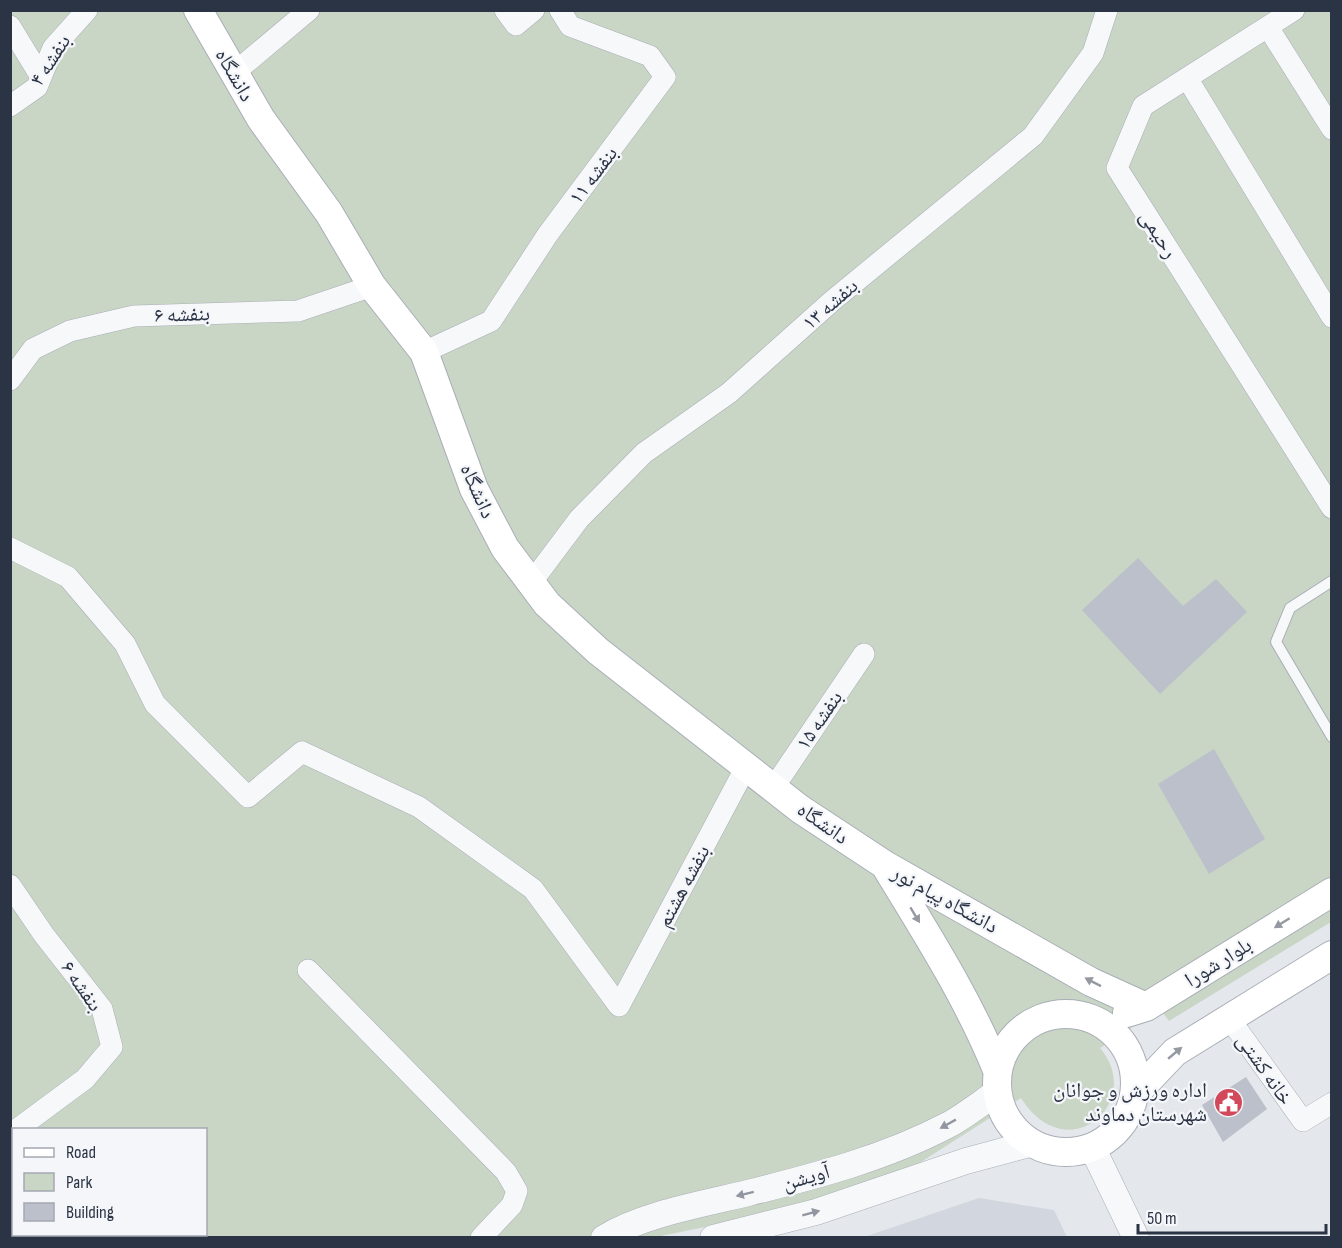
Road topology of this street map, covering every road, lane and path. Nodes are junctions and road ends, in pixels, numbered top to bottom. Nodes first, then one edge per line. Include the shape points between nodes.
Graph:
1 (87, 10) edge
2 (198, 10) edge
3 (309, 10) edge
4 (505, 10) edge
5 (534, 10) edge
6 (560, 10) edge
7 (1107, 10) edge
8 (1294, 10) edge
9 (10, 26) edge
10 (1268, 27) junction
11 (234, 73) junction
12 (41, 77) junction
13 (1187, 78) junction
14 (10, 106) edge
15 (1332, 129) edge
16 (372, 286) junction
17 (1332, 317) edge
18 (424, 352) junction
19 (10, 380) edge
20 (1332, 508) edge
21 (10, 548) edge
22 (1332, 581) edge
23 (531, 582) junction
24 (864, 654) dead end
25 (1332, 737) edge
26 (747, 765) junction
27 (774, 787) junction
28 (885, 865) junction
29 (10, 885) edge
30 (1332, 892) edge
31 (1332, 955) edge
32 (308, 970) dead end
33 (1146, 1007) junction
34 (1229, 1018) junction
35 (1098, 1022) junction
36 (997, 1081) junction
37 (1134, 1095) junction
38 (1332, 1103) edge
39 (17, 1128) edge
40 (1033, 1143) junction
41 (1092, 1147) junction
42 (481, 1238) edge
43 (604, 1238) edge
44 (713, 1238) edge
45 (1136, 1238) edge

1 - 12 street, بنفشه ۴ via 53,48
2 - 11 main road, دانشگاه
3 - 11 street
4 - 5 street via 516,25
6 - 18 street, بنفشه ۱۱ via 570,26 650,56 665,77 548,234 492,321
7 - 23 street, بنفشه ۱۳ via 1093,53 1033,136 729,393 644,453 579,519
8 - 10 street, رحیمی
9 - 12 street
10 - 13 street, رحیمی
10 - 15 street
11 - 16 main road, دانشگاه via 261,119 329,213
12 - 14 street, بنفشه ۴ via 37,87
13 - 17 street
13 - 20 street, رحیمی via 1143,106 1118,168
16 - 18 main road, دانشگاه
16 - 19 street, بنفشه ۶ via 298,311 134,316 70,331 33,349
18 - 23 main road, دانشگاه via 474,489 505,548
21 - 26 street, بنفشه هشتم via 68,577 125,644 155,704 248,796 302,752 419,807 532,889 619,1006
22 - 25 lane via 1290,608 1276,642
23 - 26 main road, دانشگاه via 547,604 598,651
24 - 27 street, بنفشه ۱۵
26 - 27 main road, دانشگاه
27 - 28 main road, دانشگاه
33 -> 28 main road, دانشگاه پیام نور via 1091,982
28 -> 36 main road, دانشگاه پیام نور via 963,996
29 - 39 street, بنفشه ۶ via 102,1009 112,1047 85,1079
30 -> 33 main road, بلوار شورا
31 - 34 main road
32 - 42 street via 506,1172 517,1191 512,1205
33 - 35 main road, بلوار شورا
37 -> 34 main road via 1175,1052
34 - 38 street, خانه کشتی via 1303,1121
35 - 36 main road via 1078,1014 1056,1014 1035,1020 1018,1032 1005,1049
35 - 37 main road via 1116,1035 1128,1053 1134,1073
36 - 40 main road via 1004,1113 1016,1130
36 -> 43 street, آویشن via 950,1125 898,1149 806,1178 672,1212
37 - 41 main road via 1126,1117 1112,1135
40 - 41 main road via 1062,1151
44 -> 40 street, آویشن via 816,1212 966,1161
41 - 45 street

